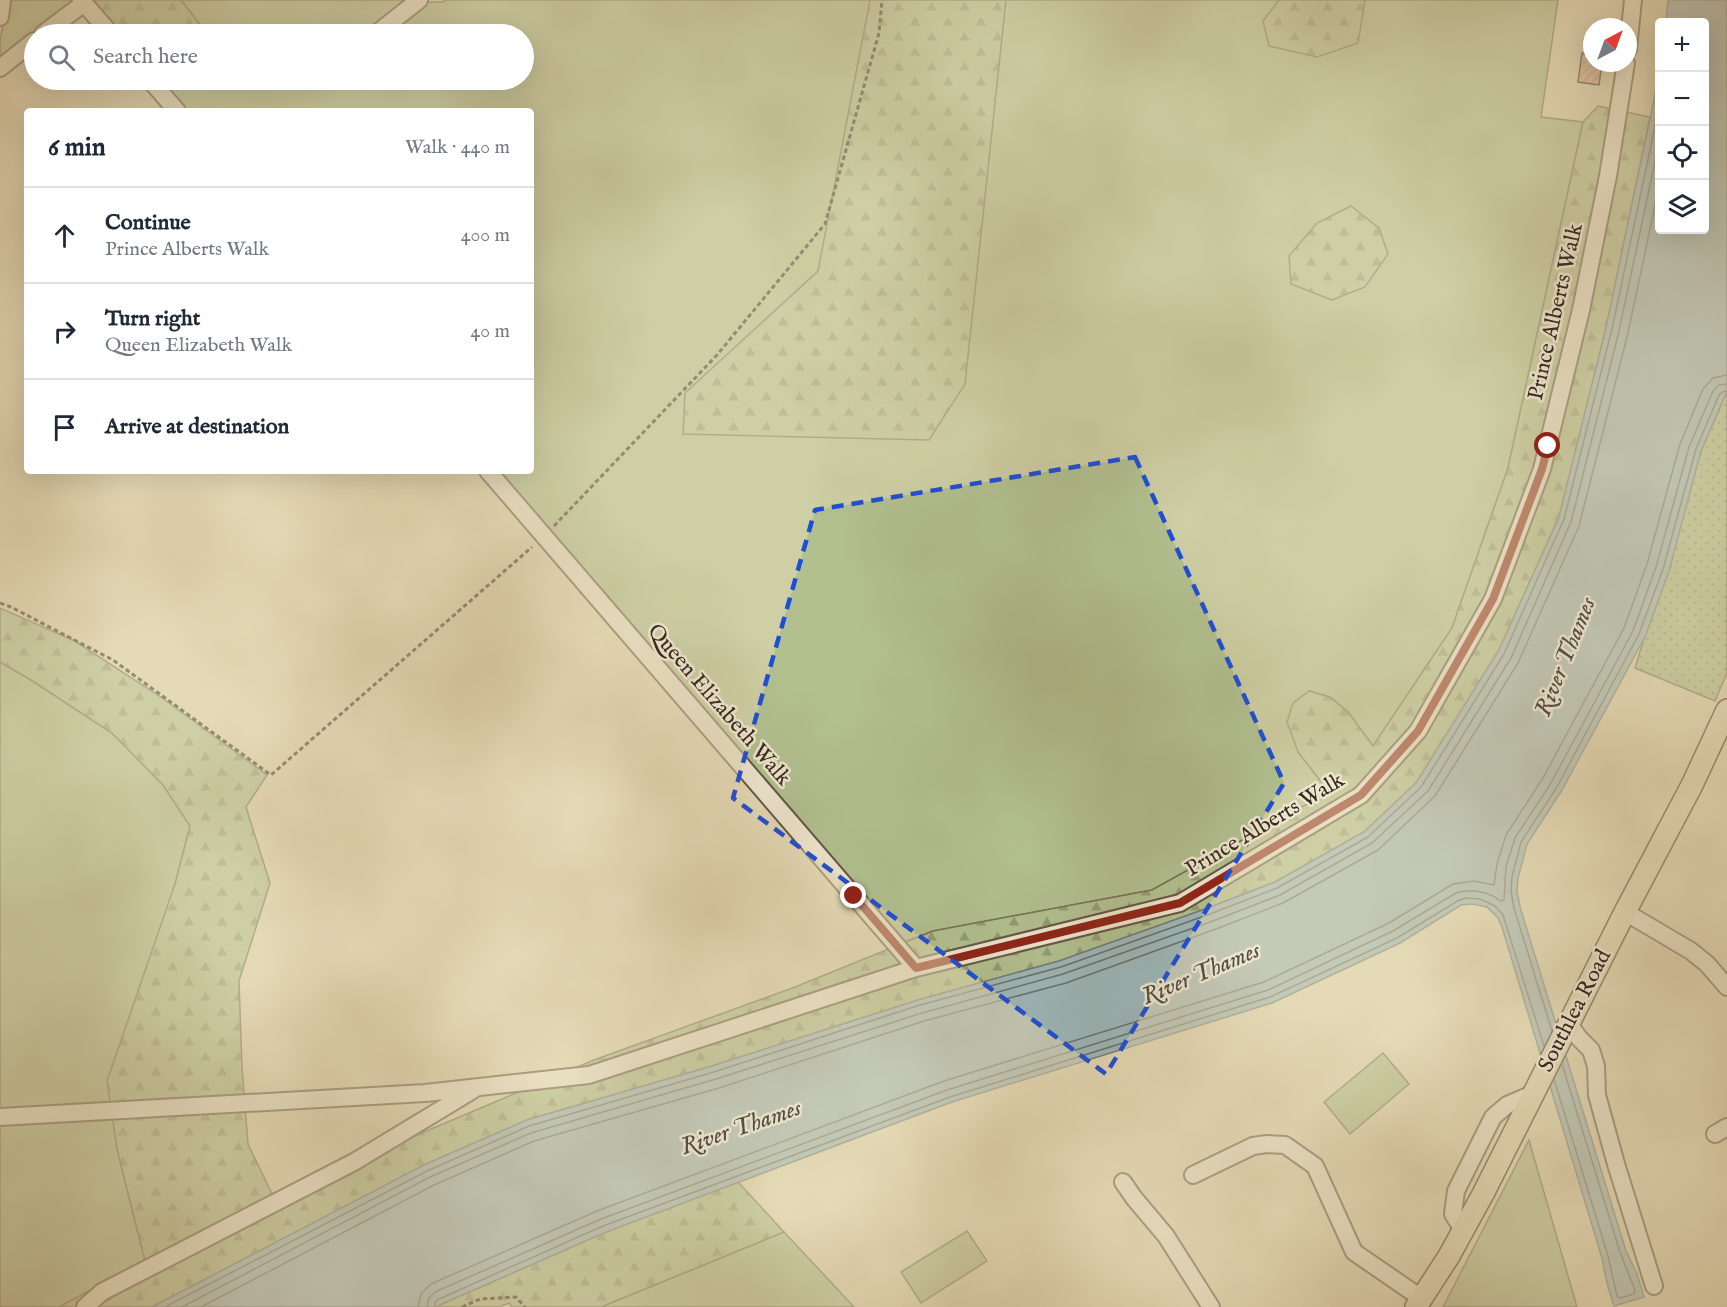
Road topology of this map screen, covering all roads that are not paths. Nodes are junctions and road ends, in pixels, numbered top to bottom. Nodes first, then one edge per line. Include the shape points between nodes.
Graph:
1 (2, 0) edge
2 (419, 0) edge
3 (1633, 0) edge
4 (82, 1) edge
5 (0, 17) edge
6 (1631, 18) edge
7 (55, 24) edge
8 (102, 24) edge
9 (389, 24) edge
10 (24, 49) edge
11 (0, 68) edge
12 (1625, 72) edge
13 (159, 90) edge
14 (174, 108) edge
15 (491, 474) edge
16 (1727, 710) edge
17 (1625, 912) junction
18 (916, 968) junction
19 (1727, 987) edge
20 (1567, 1028) junction
21 (477, 1088) junction
22 (0, 1117) edge
23 (1192, 1175) dead end
24 (1123, 1182) dead end
25 (1654, 1286) dead end
26 (1419, 1303) edge
27 (85, 1307) edge
28 (1211, 1307) edge

1 - 5 street
2 - 9 street
3 - 6 street
4 - 7 street
4 - 8 street
10 - 11 street
12 - 18 street, Prince Alberts Walk via 1586,288 1542,469 1493,599 1418,731 1361,795 1180,903
13 - 14 street
15 - 18 street, Queen Elizabeth Walk
16 - 17 main road, Southlea Road via 1688,794
17 - 19 street via 1690,951
17 - 20 main road, Southlea Road
18 - 21 street, Prince Alberts Walk via 589,1075
20 - 25 street via 1591,1050 1597,1095
20 - 26 main road, Southlea Road via 1488,1184
21 - 22 street, Prince Alberts Walk
21 - 27 street via 354,1162 102,1292
23 - 26 street via 1253,1146 1285,1145 1315,1166 1353,1252
24 - 28 street via 1167,1236

